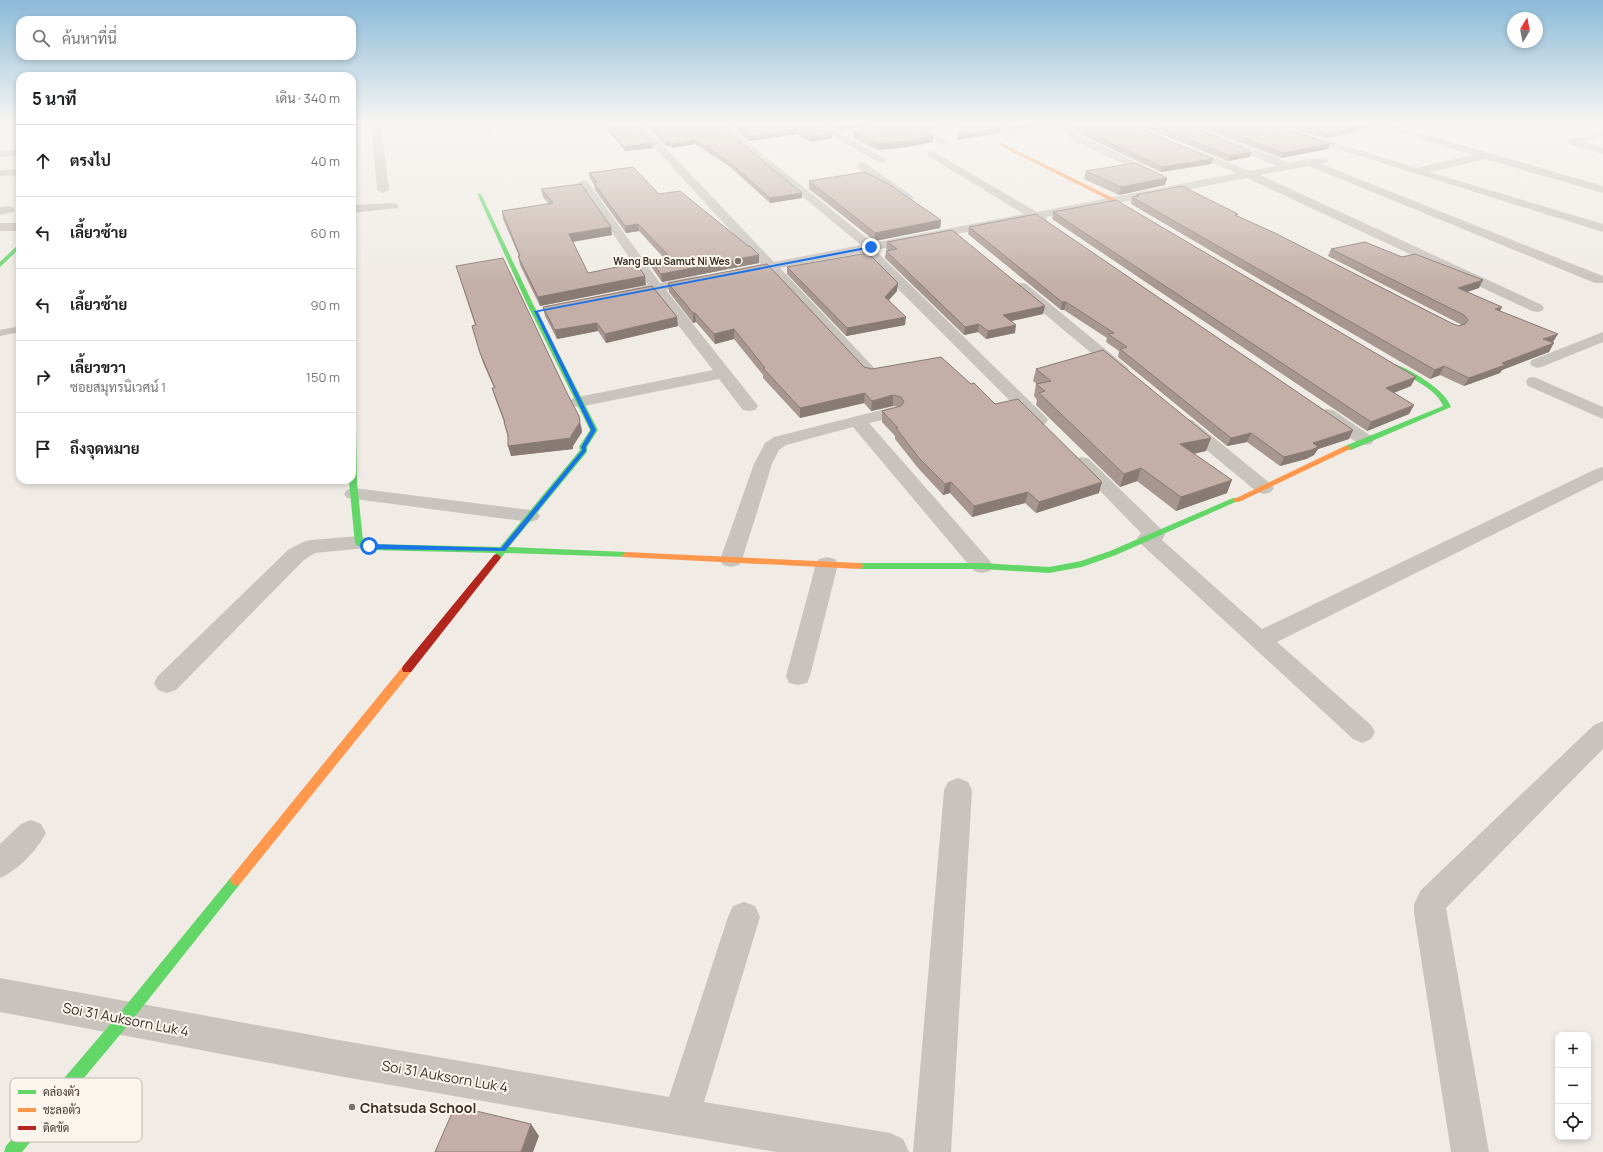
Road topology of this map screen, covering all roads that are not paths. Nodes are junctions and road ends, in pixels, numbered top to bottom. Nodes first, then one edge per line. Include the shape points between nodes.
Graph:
1 (382, 178) edge
2 (687, 178) edge
3 (784, 178) edge
4 (879, 178) edge
5 (972, 178) edge
6 (1068, 178) edge
7 (1161, 178) edge
8 (1229, 178) edge
9 (1256, 178) edge
10 (1347, 178) edge
11 (1439, 178) edge
12 (1561, 178) edge
13 (584, 183) dead end
14 (1181, 187) junction
15 (383, 190) dead end
16 (1603, 190) edge
17 (479, 194) dead end
18 (1202, 198) edge
19 (1113, 200) junction
20 (917, 205) edge
21 (393, 206) dead end
22 (356, 209) edge
23 (1035, 215) junction
24 (1148, 220) edge
25 (948, 226) junction
26 (0, 227) edge
27 (16, 227) edge
28 (1603, 228) edge
29 (1054, 229) edge
30 (972, 246) edge
31 (868, 247) junction
32 (16, 249) edge
33 (0, 266) edge
34 (770, 266) junction
35 (732, 274) edge
36 (1008, 276) edge
37 (709, 278) edge
38 (1600, 280) dead end
39 (657, 288) junction
40 (611, 297) edge
41 (1537, 308) dead end
42 (16, 330) edge
43 (0, 333) edge
44 (1603, 337) edge
45 (1588, 344) junction
46 (1603, 350) edge
47 (1381, 359) edge
48 (1538, 363) dead end
49 (723, 373) junction
50 (871, 373) edge
51 (1130, 377) edge
52 (1534, 382) dead end
53 (579, 402) junction
54 (749, 406) dead end
55 (1319, 409) edge
56 (893, 412) edge
57 (1173, 413) edge
58 (1603, 414) edge
59 (857, 421) junction
60 (1049, 430) edge
61 (1365, 440) junction
62 (1071, 452) edge
63 (1603, 473) edge
64 (354, 484) edge
65 (1264, 488) junction
66 (354, 494) junction
67 (530, 516) junction
68 (1151, 537) junction
69 (359, 543) junction
70 (502, 550) junction
71 (731, 560) junction
72 (827, 564) junction
73 (982, 566) junction
74 (1260, 640) junction
75 (798, 676) dead end
76 (167, 683) dead end
77 (1362, 732) dead end
78 (1603, 732) edge
79 (958, 790) dead end
80 (30, 833) dead end
81 (0, 864) edge
82 (744, 917) dead end
83 (0, 995) edge
84 (124, 1019) junction
85 (74, 1078) edge
86 (681, 1118) junction
87 (20, 1142) edge
88 (813, 1146) edge
89 (12, 1152) edge
90 (890, 1152) edge
91 (932, 1152) edge
92 (1470, 1152) edge

1 - 15 street
2 - 34 street
3 - 31 street
4 - 20 street
5 - 23 street
6 - 19 street
7 - 14 street
8 - 14 street
9 - 41 street
10 - 38 street
11 - 28 street
12 - 16 street
13 - 39 street
14 - 18 street
14 - 19 street
17 - 53 street via 530,304 539,311
19 - 23 street
19 - 24 street
21 - 22 street
23 - 25 street
23 - 29 street
25 - 30 street
25 - 31 street
26 - 27 street
31 - 34 street
31 - 60 street
32 - 33 street
34 - 35 street
34 - 50 street
36 - 51 street
37 - 39 street
39 - 40 street
39 - 49 street
42 - 43 lane
44 - 45 street
45 - 46 street
45 - 48 street
47 - 61 street via 1439,393 1448,403 1447,407
49 - 53 street
49 - 54 street
52 - 58 street
53 - 67 street via 594,430 583,447 584,450
55 - 61 street
56 - 59 street
57 - 65 street
59 - 71 street via 780,442 771,447
59 - 73 street
61 - 65 street
62 - 68 street
63 - 74 street
64 - 66 street
65 - 68 street
66 - 67 street
66 - 69 street
67 - 70 street
68 - 73 street via 1082,564 1050,570
68 - 74 street
69 - 70 street via 369,546
69 - 76 street via 310,547 296,555
70 - 71 street
70 - 84 street
71 - 72 street
72 - 73 street
72 - 75 street
74 - 77 street
78 - 92 street via 1430,904
79 - 91 street
80 - 81 street
82 - 86 street
83 - 84 street, Soi 31 Auksorn Luk 4
84 - 85 street
84 - 86 street, Soi 31 Auksorn Luk 4
86 - 88 street, Soi 31 Auksorn Luk 4
87 - 89 street
88 - 90 street, Soi 31 Auksorn Luk 4

